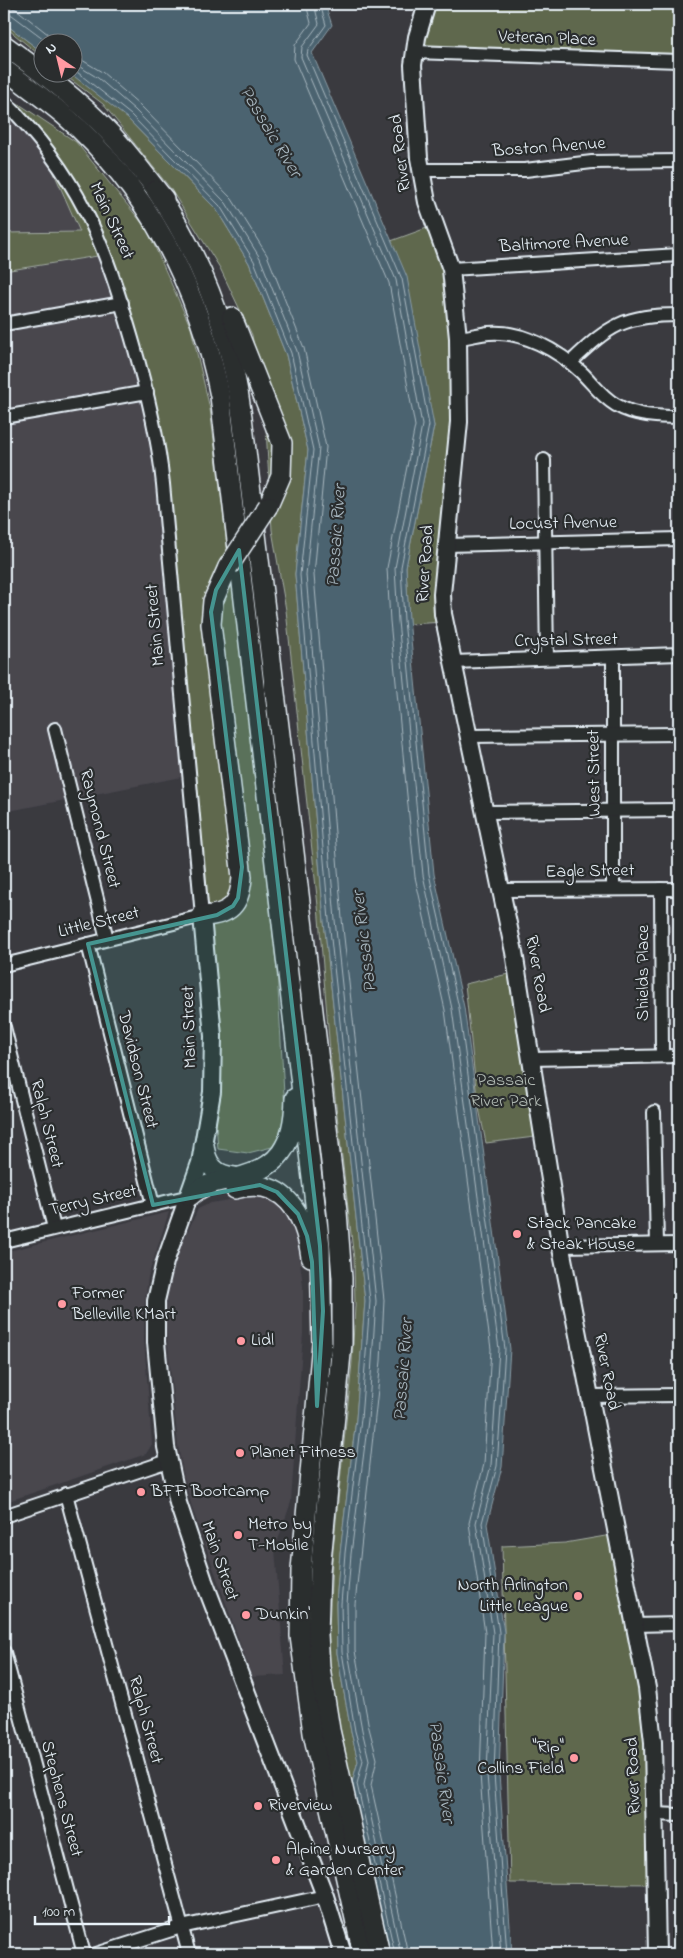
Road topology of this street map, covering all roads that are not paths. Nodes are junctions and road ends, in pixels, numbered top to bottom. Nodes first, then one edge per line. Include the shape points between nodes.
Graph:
1 (427, 4) edge
2 (4, 45) edge
3 (414, 52) junction
4 (679, 61) edge
5 (4, 69) edge
6 (4, 101) edge
7 (679, 161) edge
8 (422, 170) junction
9 (156, 190) junction
10 (679, 255) edge
11 (451, 269) junction
12 (122, 303) junction
13 (679, 315) edge
14 (4, 324) edge
15 (458, 338) junction
16 (571, 362) junction
17 (147, 392) junction
18 (4, 417) edge
19 (679, 417) edge
20 (544, 460) dead end
21 (679, 539) edge
22 (545, 542) junction
23 (447, 545) junction
24 (679, 654) edge
25 (547, 658) junction
26 (613, 658) junction
27 (453, 662) junction
28 (55, 729) dead end
29 (612, 734) junction
30 (679, 734) edge
31 (467, 736) junction
32 (613, 810) junction
33 (679, 810) edge
34 (484, 812) junction
35 (614, 888) junction
36 (661, 889) junction
37 (679, 889) edge
38 (501, 890) junction
39 (282, 911) junction
40 (202, 916) junction
41 (107, 939) junction
42 (88, 944) junction
43 (5, 960) edge
44 (4, 1027) edge
45 (662, 1056) junction
46 (679, 1056) edge
47 (531, 1059) junction
48 (654, 1112) dead end
49 (204, 1145) junction
50 (249, 1175) junction
51 (190, 1196) junction
52 (153, 1205) junction
53 (54, 1228) junction
54 (4, 1241) edge
55 (656, 1244) junction
56 (679, 1244) edge
57 (561, 1246) junction
58 (679, 1395) edge
59 (590, 1396) junction
60 (317, 1406) junction
61 (168, 1461) junction
62 (66, 1494) junction
63 (4, 1516) edge
64 (635, 1624) junction
65 (679, 1624) edge
66 (4, 1652) edge
67 (655, 1814) junction
68 (679, 1814) edge
69 (325, 1896) junction
70 (181, 1927) junction
71 (84, 1954) edge
72 (96, 1954) edge
73 (189, 1954) edge
74 (343, 1954) edge
75 (363, 1954) edge
76 (380, 1954) edge
77 (657, 1954) edge

1 - 3 main road, River Road
2 - 9 highway via 94,116 127,151
3 - 4 street, Veteran Place
3 - 8 main road, River Road via 418,150
5 - 39 highway via 64,116 97,147 122,177 165,240 203,326 216,372 224,421
6 - 12 street, Main Street via 48,151 83,203 101,241
7 - 8 street, Boston Avenue via 592,162 525,170
8 - 11 main road, River Road via 427,202
9 - 40 highway, bridge via 187,229 208,263 279,432 283,466 268,506 228,567 214,595 211,624 242,877 233,906 217,915
9 - 76 highway via 194,252 219,312 234,368 243,425 336,1202 342,1278 340,1375 318,1602 320,1667 330,1730
10 - 11 street, Baltimore Avenue
11 - 15 main road, River Road
12 - 14 street
12 - 17 street, Main Street
13 - 16 street via 649,315 624,321 596,338
15 - 16 street via 490,333 521,337 549,348
15 - 23 main road, River Road via 458,422
16 - 19 street via 616,405 658,417
17 - 18 street
17 - 40 street, Main Street via 162,476
20 - 22 street
21 - 22 street, Locust Avenue
22 - 23 street, Locust Avenue
22 - 25 street
23 - 27 main road, River Road via 442,594
24 - 26 street, Crystal Street
25 - 26 street, Crystal Street
25 - 27 street, Crystal Street
26 - 29 street, West Street
27 - 31 main road, River Road
28 - 41 street, Raymond Street
29 - 30 street
29 - 31 street
29 - 32 street, West Street
31 - 34 main road, River Road
32 - 33 street
32 - 34 street
32 - 35 street, West Street
34 - 38 main road, River Road
35 - 36 street, Eagle Street
35 - 38 street, Eagle Street
36 - 37 street, Eagle Street
36 - 45 street, Shields Place
38 - 47 main road, River Road
39 - 50 highway via 295,1112 290,1136 278,1158
39 - 60 highway via 320,1246 323,1311
40 - 41 street, Little Street
40 - 49 main road, Main Street via 213,1063
41 - 42 street, Little Street
42 - 43 street, Little Street
42 - 52 street, Davidson Street
44 - 53 street, Ralph Street
45 - 46 street
45 - 47 street
47 - 57 main road, River Road
48 - 55 street
49 - 50 highway via 213,1170 230,1177
49 - 51 main road, Main Street
50 - 51 highway via 204,1186
51 - 52 street, Terry Street
51 - 60 highway via 205,1197 260,1185 277,1192 298,1214 312,1262
51 - 61 main road, Main Street via 164,1262 155,1310
52 - 53 street, Terry Street
53 - 54 street, Terry Street
55 - 56 street
55 - 57 street
57 - 59 main road, River Road
58 - 59 street
59 - 64 main road, River Road
60 - 75 highway via 301,1570 303,1669 313,1733
61 - 62 street
61 - 69 main road, Main Street via 179,1508 204,1581
62 - 63 street
62 - 70 street, Ralph Street
64 - 65 street
64 - 67 main road, River Road via 652,1720
66 - 71 street, Stephens Street
67 - 68 street
67 - 77 main road, River Road
69 - 70 street
69 - 74 main road, Main Street
70 - 72 street
70 - 73 street, Ralph Street

